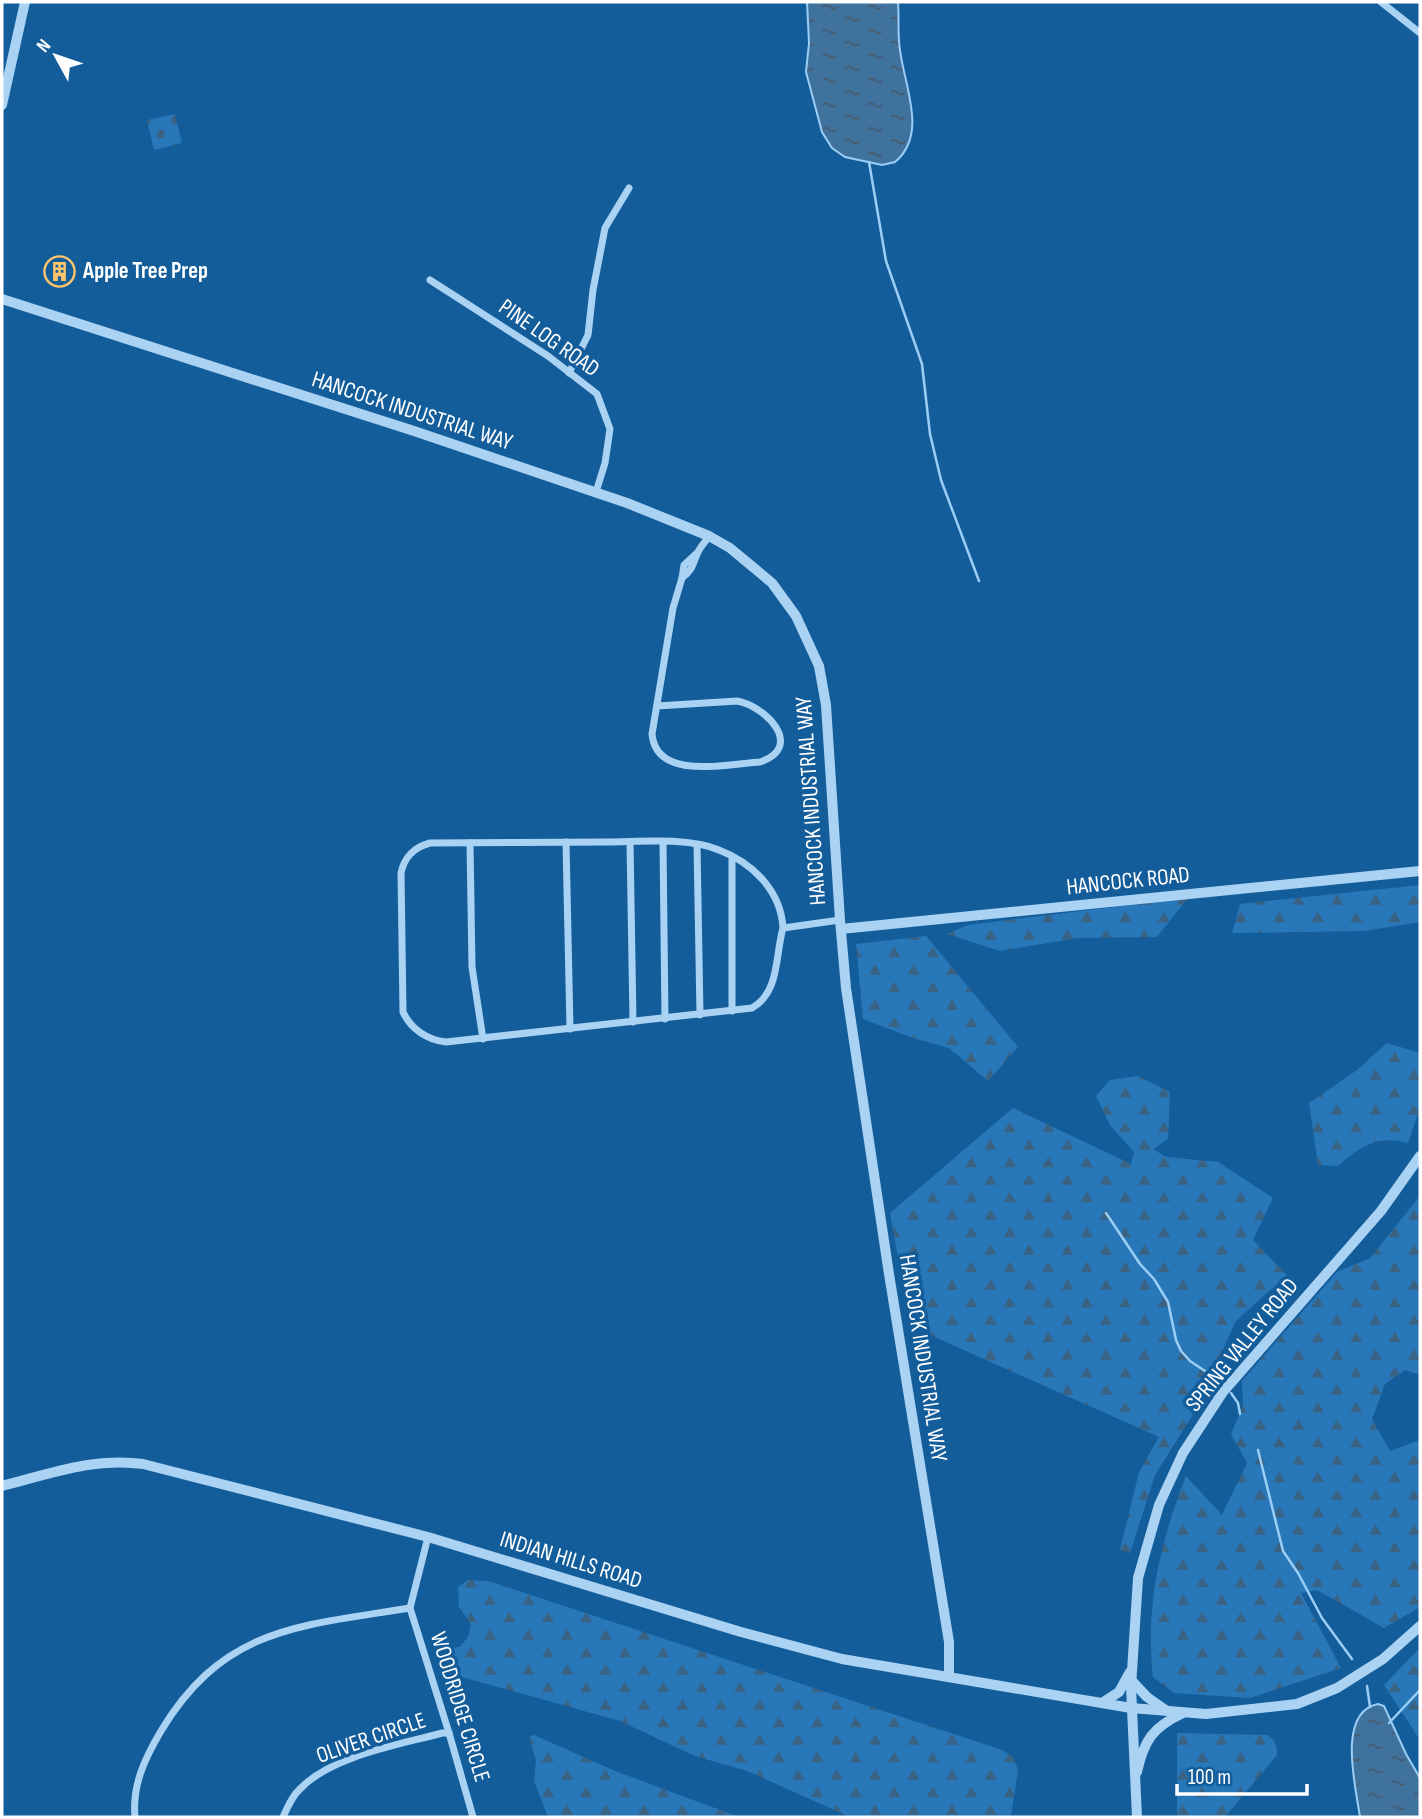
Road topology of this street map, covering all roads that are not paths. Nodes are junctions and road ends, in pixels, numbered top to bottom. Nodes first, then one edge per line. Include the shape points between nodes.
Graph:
1 (25, 2) edge
2 (1381, 2) edge
3 (1420, 33) edge
4 (2, 104) edge
5 (629, 188) dead end
6 (430, 279) dead end
7 (2, 299) edge
8 (569, 373) junction
9 (596, 492) junction
10 (709, 536) junction
11 (657, 706) junction
12 (566, 842) junction
13 (630, 842) junction
14 (663, 842) junction
15 (470, 843) junction
16 (697, 845) junction
17 (732, 857) junction
18 (1420, 871) edge
19 (840, 925) junction
20 (783, 928) junction
21 (732, 1011) junction
22 (700, 1015) junction
23 (666, 1019) junction
24 (632, 1022) junction
25 (570, 1029) junction
26 (483, 1039) junction
27 (1420, 1156) edge
28 (2, 1486) edge
29 (428, 1537) junction
30 (410, 1608) junction
31 (1420, 1626) edge
32 (1131, 1674) junction
33 (949, 1677) junction
34 (1102, 1703) junction
35 (1131, 1708) junction
36 (1167, 1711) junction
37 (1185, 1712) junction
38 (449, 1733) junction
39 (1134, 1786) junction
40 (135, 1817) edge
41 (283, 1817) edge
42 (472, 1817) edge
43 (1137, 1817) edge

1 - 4 street
2 - 3 street
5 - 8 street via 604,228 588,335
6 - 8 street, PINE LOG ROAD
7 - 9 street, HANCOCK INDUSTRIAL WAY
8 - 9 street, PINE LOG ROAD via 597,394 610,429
9 - 10 street, HANCOCK INDUSTRIAL WAY
10 - 11 street via 684,565
10 - 19 street, HANCOCK INDUSTRIAL WAY via 772,583 796,616 818,666 826,705
11 - 11 street via 653,743 660,755 675,764 760,762 780,746 781,738 769,717 747,703
12 - 13 street
12 - 15 street
12 - 25 street
13 - 14 street
13 - 24 street
14 - 16 street
14 - 23 street
15 - 26 street via 471,958
15 - 26 street via 423,845 403,863 403,1012 419,1033 437,1041
16 - 17 street
16 - 22 street
17 - 20 street via 773,893
17 - 21 street
18 - 19 street, HANCOCK ROAD
19 - 20 street
19 - 33 street, HANCOCK INDUSTRIAL WAY via 846,988 949,1642
20 - 21 street via 769,993 752,1008
21 - 22 street
22 - 23 street
23 - 24 street
24 - 25 street
25 - 26 street
27 - 32 street, SPRING VALLEY ROAD via 1381,1211 1223,1392 1183,1453 1159,1504 1138,1578
28 - 29 street, INDIAN HILLS ROAD via 100,1462 122,1461
29 - 30 street, WOODRIDGE CIRCLE
29 - 33 street, INDIAN HILLS ROAD via 741,1632 842,1659
30 - 38 street, WOODRIDGE CIRCLE
30 - 40 street, WOODRIDGE CIRCLE via 296,1628 245,1647 213,1667 169,1717 146,1757
31 - 37 street, INDIAN HILLS ROAD via 1383,1659 1337,1688 1297,1703 1206,1714
32 - 34 street via 1119,1692
32 - 35 street, SPRING VALLEY ROAD
32 - 36 street via 1147,1697
33 - 34 street, INDIAN HILLS ROAD
34 - 35 street, INDIAN HILLS ROAD
35 - 36 street, INDIAN HILLS ROAD
35 - 39 street, SPRING VALLEY ROAD
36 - 37 street, INDIAN HILLS ROAD
37 - 39 street via 1166,1721 1147,1740
38 - 41 street, OLIVER CIRCLE via 378,1750 321,1773 297,1791
38 - 42 street, WOODRIDGE CIRCLE
39 - 43 street, SPRING VALLEY ROAD

